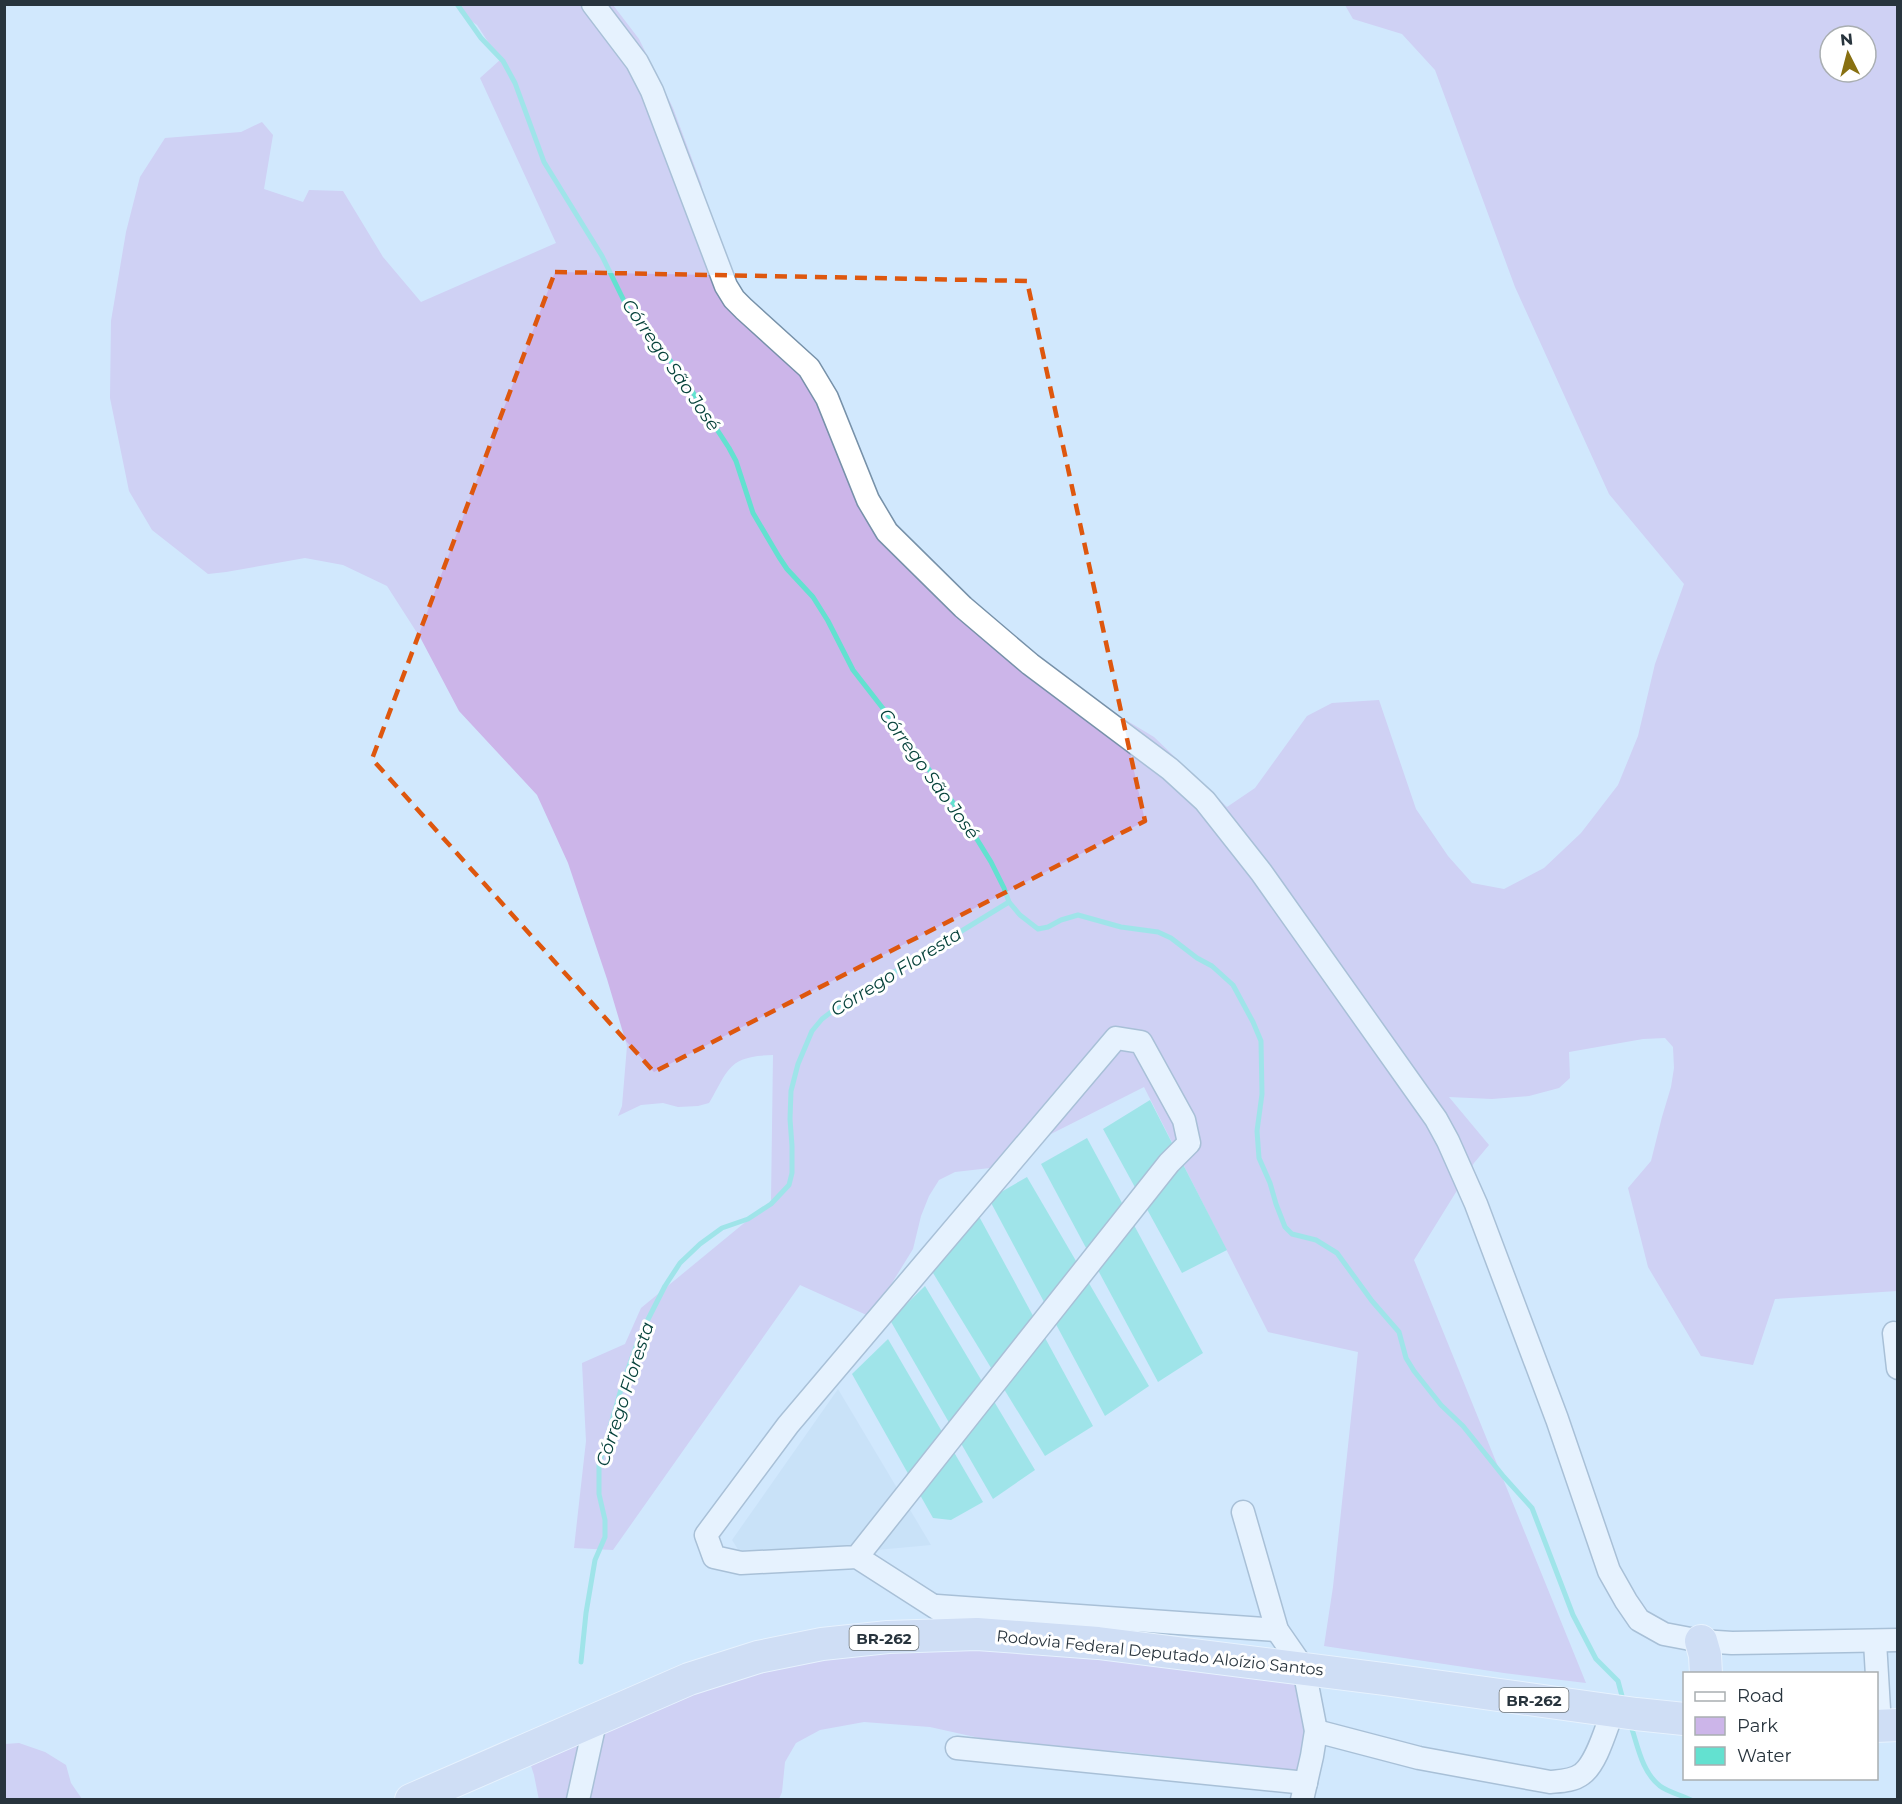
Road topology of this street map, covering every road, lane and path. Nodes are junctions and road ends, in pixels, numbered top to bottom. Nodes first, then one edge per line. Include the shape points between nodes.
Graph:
1 (593, 4) edge
2 (1894, 1333) dead end
3 (1898, 1368) edge
4 (1243, 1512) dead end
5 (857, 1557) junction
6 (935, 1605) junction
7 (1277, 1630) junction
8 (977, 1634) junction
9 (1898, 1640) edge
10 (1701, 1641) junction
11 (1875, 1642) junction
12 (1898, 1655) edge
13 (1304, 1669) junction
14 (1706, 1672) edge
15 (1612, 1711) junction
16 (596, 1718) junction
17 (1683, 1718) edge
18 (1885, 1726) edge
19 (1316, 1731) junction
20 (957, 1748) dead end
21 (1304, 1792) edge
22 (411, 1800) edge
23 (578, 1800) edge

1 - 10 street via 638,62 652,91 726,286 744,309 809,368 827,398 868,500 887,532 963,607 1030,664 1170,769 1205,801 1261,872 1420,1095 1448,1141 1476,1204 1609,1570 1640,1620 1664,1634
2 - 3 street
4 - 7 street
5 - 5 street via 741,1563 714,1557 706,1535 788,1425 1116,1038 1141,1042 1184,1120 1189,1143
5 - 6 street
6 - 7 street
6 - 8 street
7 - 13 street
8 - 13 highway, Rodovia Federal Deputado Aloízio Santos / BR-262 via 1098,1643
8 - 16 highway, Rodovia Federal Deputado Aloízio Santos / BR-262 via 888,1637 822,1644 758,1657 689,1679
9 - 11 street
10 - 11 street
10 - 14 highway
11 - 12 street
11 - 18 street
13 - 15 highway, Rodovia Federal Deputado Aloízio Santos / BR-262
13 - 19 street
15 - 17 highway, Rodovia Federal Deputado Aloízio Santos / BR-262
15 - 19 street via 1591,1765 1568,1781 1550,1782 1419,1758
16 - 22 highway, Rodovia Federal Deputado Aloízio Santos / BR-262
16 - 23 street
19 - 21 street
20 - 21 street

